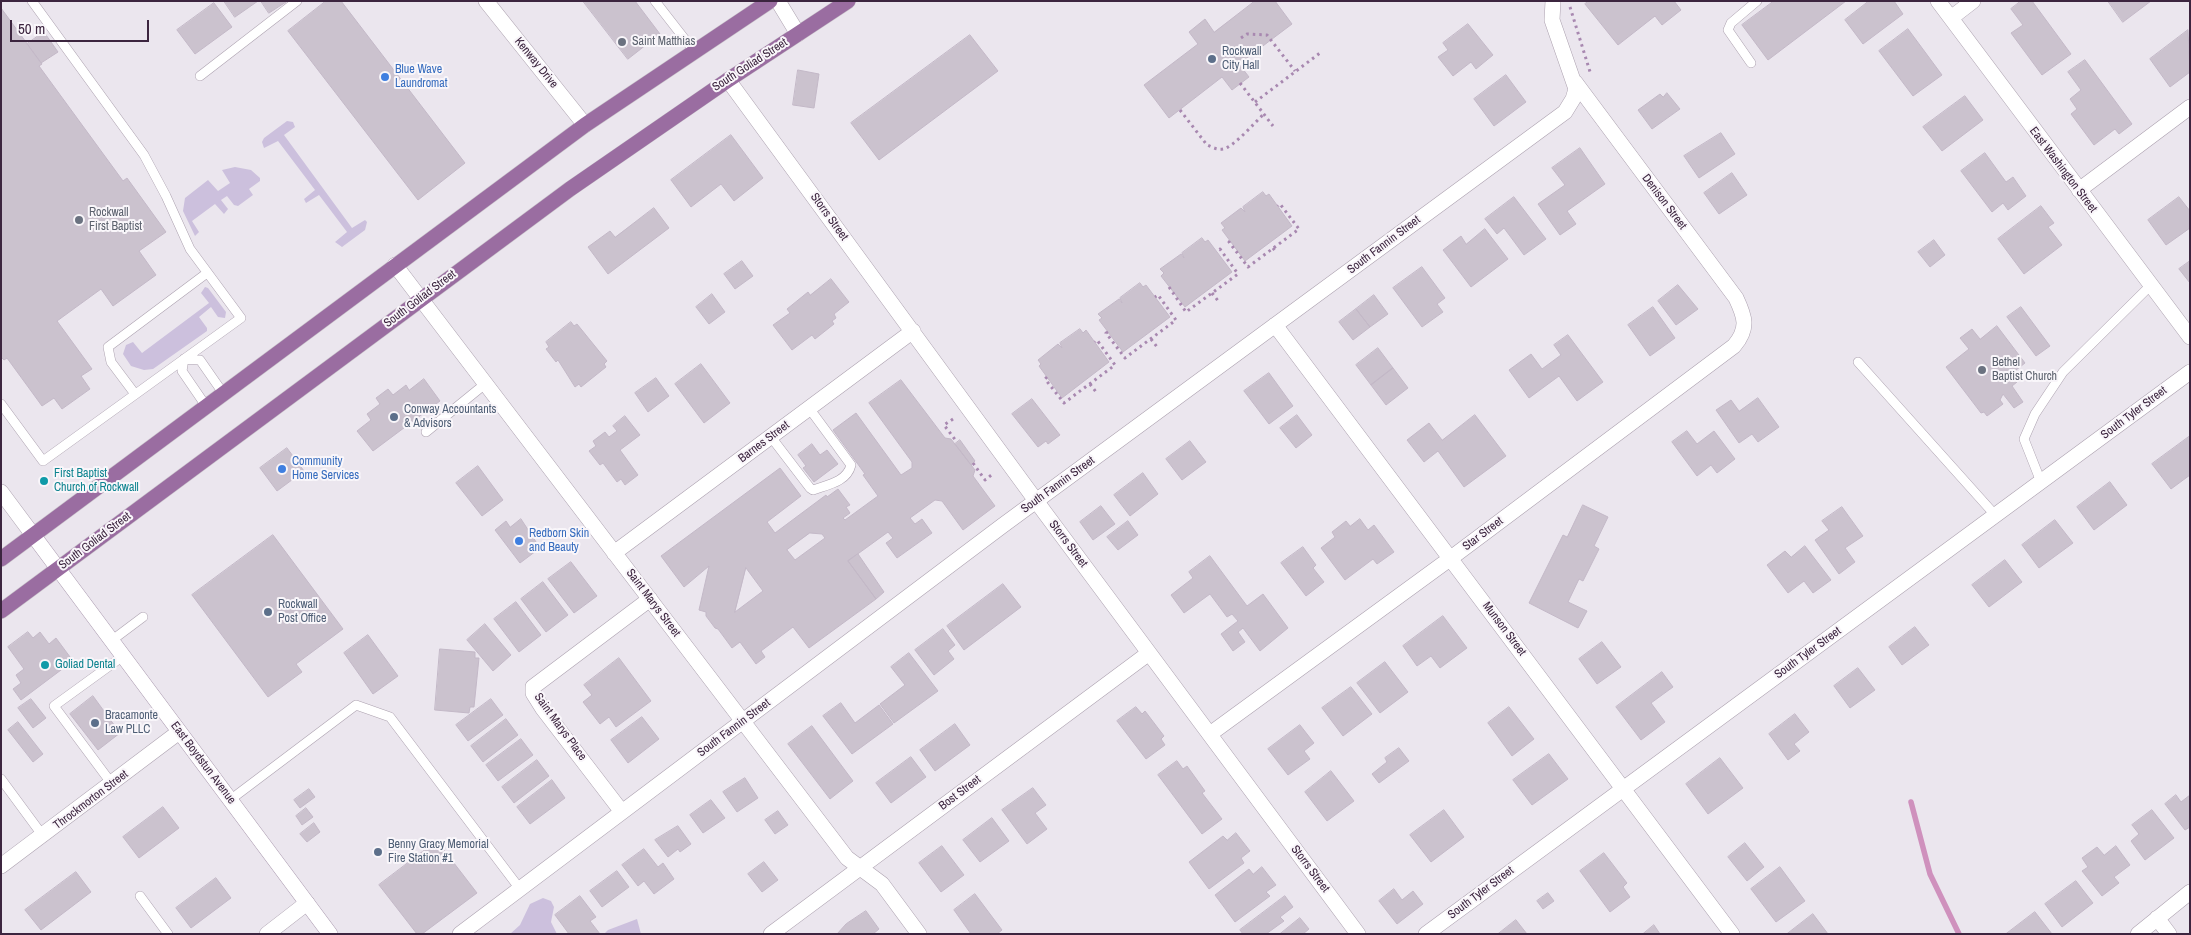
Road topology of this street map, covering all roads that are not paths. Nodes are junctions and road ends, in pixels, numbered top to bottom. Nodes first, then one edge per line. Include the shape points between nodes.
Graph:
1 (32, 1) edge
2 (297, 1) edge
3 (486, 1) edge
4 (655, 1) edge
5 (770, 1) edge
6 (778, 1) edge
7 (848, 1) edge
8 (1553, 1) edge
9 (1758, 1) edge
10 (1938, 1) edge
11 (1973, 1) edge
12 (1951, 18) junction
13 (798, 34) junction
14 (694, 51) junction
15 (1751, 63) dead end
16 (200, 76) dead end
17 (728, 80) junction
18 (1575, 82) junction
19 (2190, 106) edge
20 (585, 125) junction
21 (2079, 190) junction
22 (395, 265) junction
23 (207, 272) junction
24 (2150, 286) junction
25 (420, 299) junction
26 (1275, 325) junction
27 (1745, 326) joint
28 (913, 331) junction
29 (2190, 337) edge
30 (184, 359) junction
31 (1858, 362) dead end
32 (2190, 372) edge
33 (485, 384) junction
34 (223, 393) junction
35 (135, 394) junction
36 (2, 405) edge
37 (206, 406) junction
38 (809, 408) junction
39 (426, 432) dead end
40 (771, 437) junction
41 (2041, 482) junction
42 (1, 492) edge
43 (1037, 501) junction
44 (1996, 516) junction
45 (33, 535) junction
46 (614, 553) junction
47 (1451, 558) junction
48 (1, 559) edge
49 (58, 569) junction
50 (650, 599) junction
51 (1, 611) edge
52 (143, 617) dead end
53 (111, 641) junction
54 (1149, 653) junction
55 (123, 656) junction
56 (743, 720) junction
57 (179, 732) junction
58 (1210, 734) junction
59 (1, 780) edge
60 (112, 784) junction
61 (1623, 788) junction
62 (230, 800) junction
63 (622, 812) junction
64 (43, 836) junction
65 (1, 866) edge
66 (860, 868) junction
67 (520, 889) junction
68 (2190, 892) edge
69 (140, 896) dead end
70 (308, 903) junction
71 (2157, 918) junction
72 (168, 934) edge
73 (267, 934) edge
74 (330, 934) edge
75 (460, 934) edge
76 (772, 934) edge
77 (919, 934) edge
78 (1358, 934) edge
79 (1426, 934) edge
80 (1732, 934) edge
81 (2138, 934) edge
82 (2169, 934) edge

1 - 23 lane via 144,155 190,249
2 - 16 lane
3 - 20 street, Kenway Drive
4 - 14 lane
5 - 14 main road
6 - 13 street
7 - 13 main road, South Goliad Street
8 - 18 street via 1552,20
9 - 15 lane via 1731,23 1728,30
10 - 12 street, East Washington Street
11 - 12 street
12 - 21 street, East Washington Street
13 - 17 main road, South Goliad Street
14 - 20 main road
17 - 25 main road, South Goliad Street via 577,183
17 - 28 street, Storrs Street
18 - 26 street, South Fannin Street via 1576,90 1565,112
18 - 27 street, Denison Street via 1736,298
19 - 21 street
20 - 22 main road
21 - 24 street, East Washington Street
22 - 25 street, Saint Marys Street
22 - 34 main road
23 - 30 lane via 241,318
23 - 35 lane via 108,347 110,362
24 - 29 street, East Washington Street
24 - 41 lane via 2063,372 2036,414 2024,439
25 - 33 street, Saint Marys Street
25 - 49 main road, South Goliad Street
26 - 43 street, South Fannin Street
26 - 47 street, Munson Street
27 - 47 street, Star Street via 1742,337 1734,346
28 - 38 street, Barnes Street
28 - 43 street, Storrs Street
30 - 34 lane via 200,360
30 - 35 lane
30 - 37 lane via 182,371
31 - 44 lane
32 - 41 street, South Tyler Street
33 - 39 lane
33 - 46 street, Saint Marys Street
34 - 37 main road
35 - 36 lane via 43,461
37 - 45 main road
38 - 40 street, Barnes Street
38 - 40 lane via 851,465 849,472 836,482 813,490 810,488
40 - 46 street, Barnes Street
41 - 44 street, South Tyler Street
42 - 45 street, East Boydstun Avenue
43 - 54 street, Storrs Street
43 - 56 street, South Fannin Street
44 - 61 street, South Tyler Street
45 - 48 main road
45 - 49 street, East Boydstun Avenue
46 - 50 street, Saint Marys Street
47 - 58 street, Star Street
47 - 61 street, Munson Street
49 - 51 main road, South Goliad Street
49 - 53 street, East Boydstun Avenue
50 - 56 street, Saint Marys Street
50 - 63 street, Saint Marys Place via 533,687 543,709
52 - 53 lane
53 - 55 street, East Boydstun Avenue
54 - 58 street, Storrs Street
54 - 66 street, Bost Street
55 - 57 street, East Boydstun Avenue
55 - 60 lane via 54,706
56 - 63 street, South Fannin Street
56 - 66 street, Saint Marys Street via 847,858
57 - 60 street, Throckmorton Street
57 - 62 street, East Boydstun Avenue
58 - 78 street, Storrs Street
59 - 64 lane
60 - 64 street, Throckmorton Street
61 - 79 street, South Tyler Street
61 - 80 street, Munson Street
62 - 67 lane via 356,704 390,717
62 - 70 street, East Boydstun Avenue
63 - 67 street, South Fannin Street
64 - 65 street, Throckmorton Street
66 - 76 street, Bost Street
66 - 77 street, Saint Marys Street via 882,884
67 - 75 street, South Fannin Street
68 - 71 street
69 - 72 lane
70 - 73 street
70 - 74 street, East Boydstun Avenue
71 - 81 street
71 - 82 street

